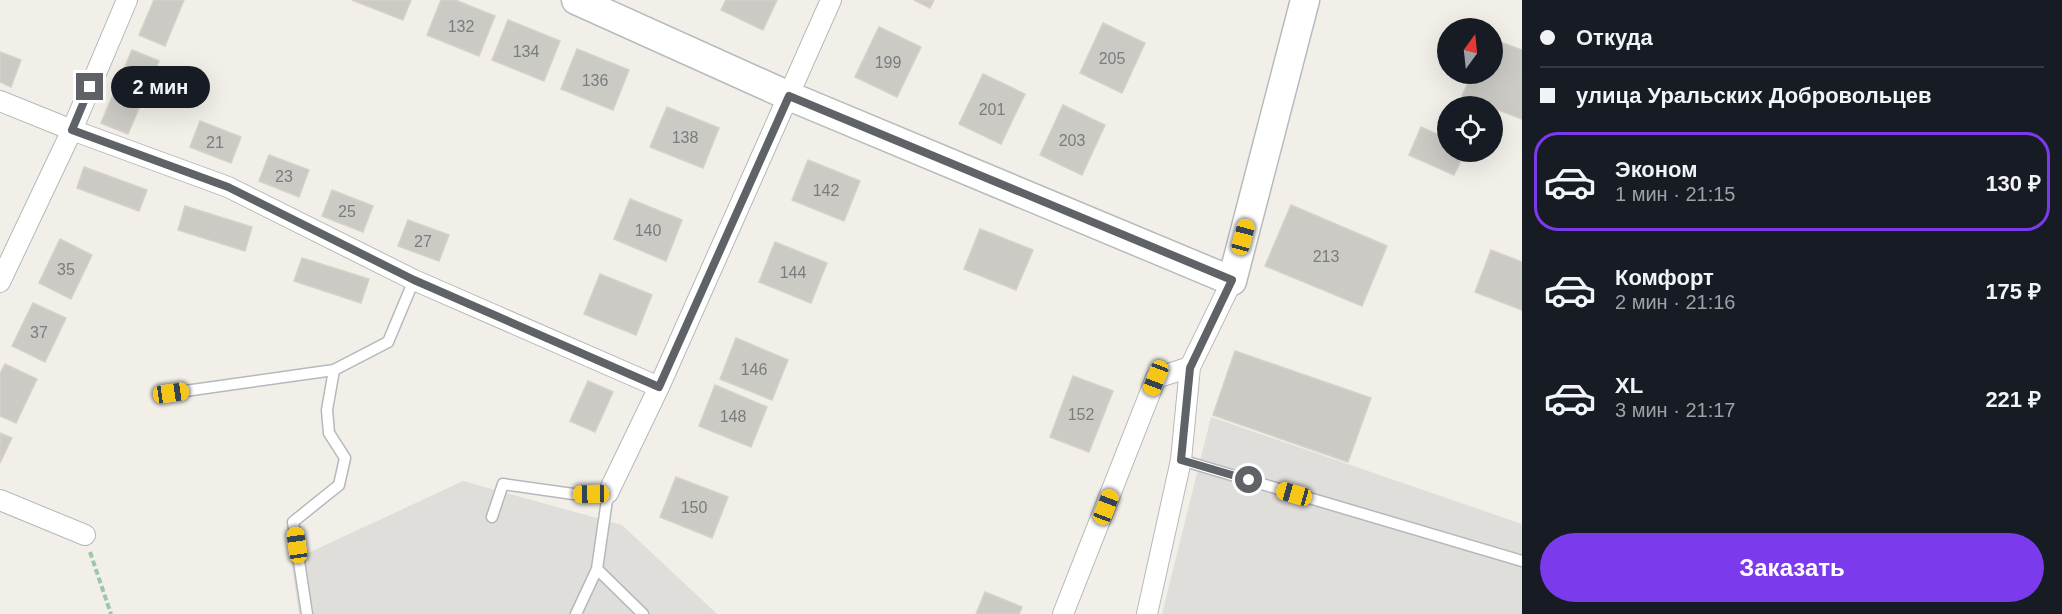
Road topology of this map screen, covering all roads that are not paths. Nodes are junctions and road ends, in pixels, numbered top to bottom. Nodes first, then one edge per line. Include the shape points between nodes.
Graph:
1 (127, 0) edge
2 (576, 0) edge
3 (831, 0) edge
4 (1305, 0) edge
5 (789, 96) junction
6 (0, 101) edge
7 (72, 130) junction
8 (414, 280) junction
9 (1232, 280) junction
10 (0, 282) edge
11 (1190, 368) junction
12 (334, 370) junction
13 (659, 387) junction
14 (171, 393) dead end
15 (1181, 460) junction
16 (608, 493) junction
17 (0, 500) edge
18 (492, 518) dead end
19 (85, 535) road end
20 (1522, 561) edge
21 (597, 568) junction
22 (307, 614) edge
23 (576, 614) edge
24 (643, 614) edge
25 (1063, 614) edge
26 (1147, 614) edge

1 - 7 street
2 - 5 main road
3 - 5 street
4 - 9 main road
5 - 9 main road
5 - 13 street
6 - 7 street
7 - 8 street via 228,187
7 - 10 street
8 - 12 lane via 388,342
8 - 13 street
9 - 11 street
11 - 15 street
11 - 25 street via 1156,378
12 - 14 lane
12 - 22 lane via 327,410 329,433 345,458 339,485 293,522
13 - 16 street
15 - 20 lane
15 - 26 street
16 - 18 lane via 573,494 503,484
16 - 21 lane
17 - 19 street
21 - 23 lane
21 - 24 lane

